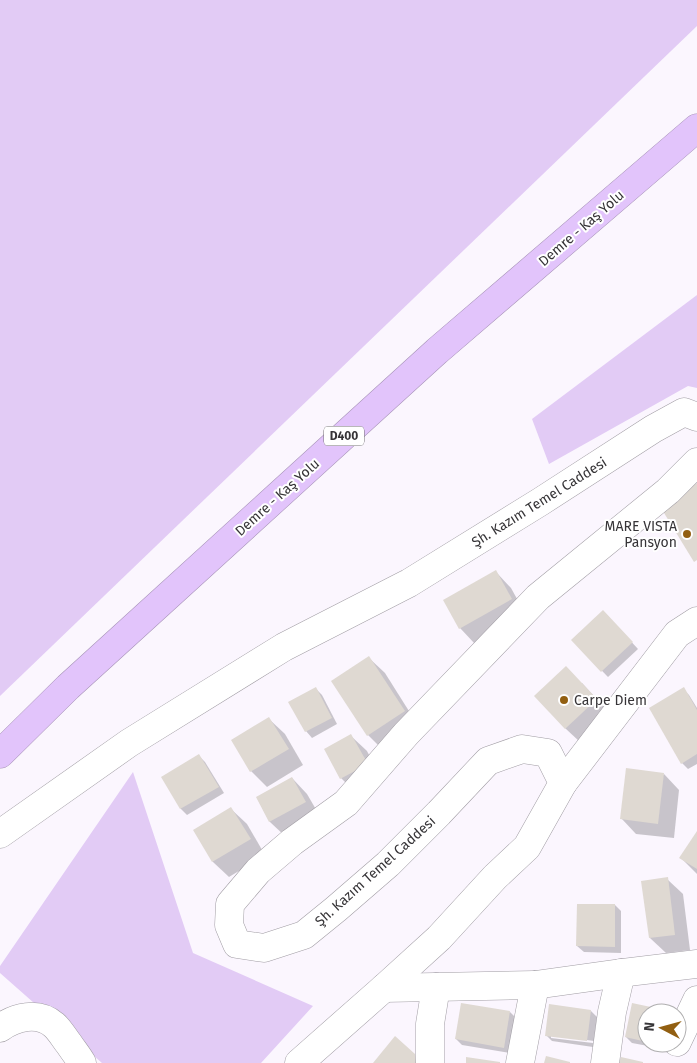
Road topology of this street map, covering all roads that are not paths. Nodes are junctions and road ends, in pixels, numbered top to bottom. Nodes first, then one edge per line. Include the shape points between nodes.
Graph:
1 (697, 128) edge
2 (697, 153) edge
3 (632, 184) junction
4 (697, 417) edge
5 (697, 462) edge
6 (697, 621) edge
7 (0, 754) edge
8 (562, 783) junction
9 (0, 834) edge
10 (697, 964) edge
11 (621, 972) junction
12 (535, 985) junction
13 (436, 987) junction
14 (384, 988) junction
15 (697, 1000) edge
16 (687, 1021) edge
17 (0, 1028) edge
18 (82, 1063) edge
19 (299, 1063) edge
20 (430, 1063) edge
21 (520, 1063) edge
22 (605, 1063) edge

1 - 3 highway, Demre - Kaş Yolu / D400
2 - 3 highway
3 - 7 highway, Demre - Kaş Yolu / D400 via 437,351 68,687
4 - 9 street, Şh. Kazım Temel Caddesi via 684,412 653,429 408,583 284,647 129,743
5 - 8 street, Şh. Kazım Temel Caddesi via 668,491 538,597 406,734 346,803 258,871 230,904 229,925 237,944 264,948 304,935 388,864 488,761 522,749 548,754
6 - 8 street via 677,634
8 - 14 street via 527,847 439,938
10 - 11 street
11 - 12 street
11 - 22 street
12 - 13 street
12 - 21 street
13 - 14 street
13 - 20 street via 430,1024
14 - 19 street
15 - 16 street
17 - 18 street via 20,1018 42,1018 54,1024

